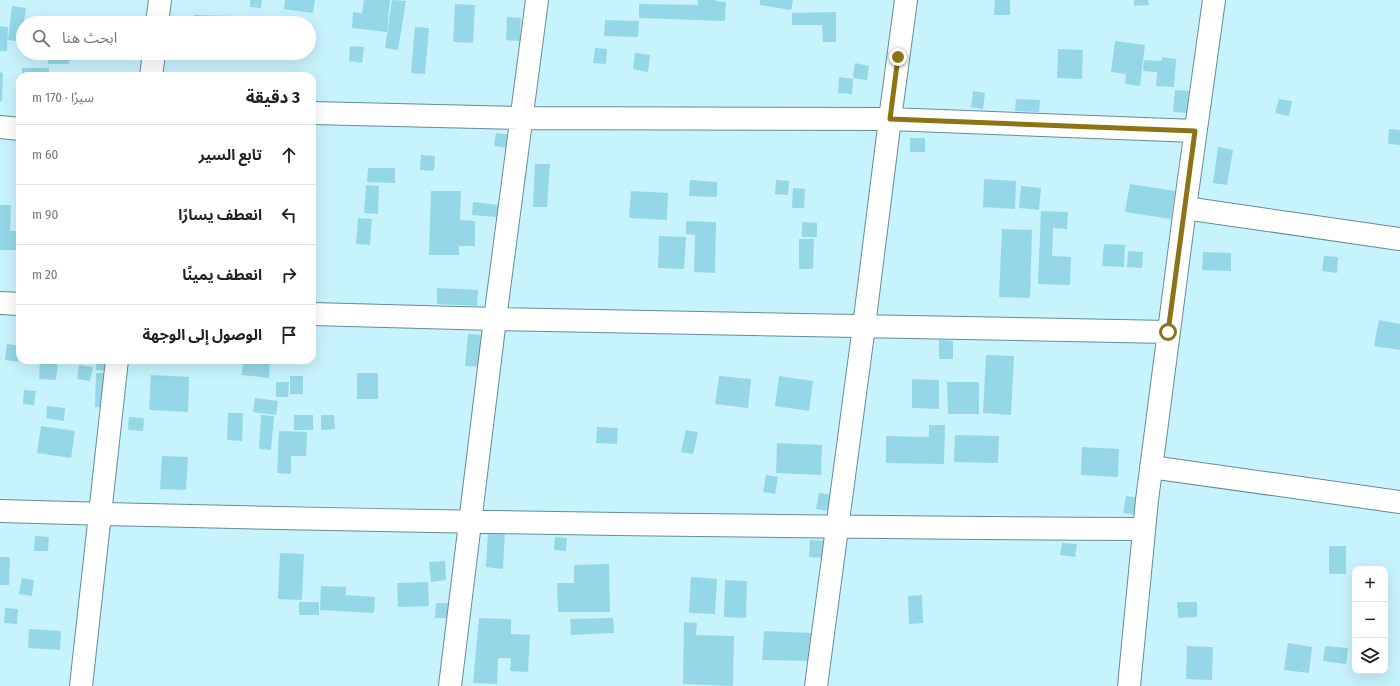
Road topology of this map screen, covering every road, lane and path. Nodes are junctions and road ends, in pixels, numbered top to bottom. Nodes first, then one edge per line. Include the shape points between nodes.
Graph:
1 (160, 0) edge
2 (537, 0) edge
3 (906, 0) edge
4 (1214, 0) edge
5 (158, 16) edge
6 (153, 60) edge
7 (152, 72) edge
8 (316, 113) edge
9 (521, 118) junction
10 (890, 119) junction
11 (0, 127) edge
12 (16, 128) edge
13 (1195, 131) junction
14 (1185, 208) junction
15 (1400, 239) edge
16 (0, 304) edge
17 (16, 304) edge
18 (316, 314) edge
19 (494, 319) junction
20 (864, 326) junction
21 (1168, 332) junction
22 (116, 364) edge
23 (1152, 467) junction
24 (1400, 502) edge
25 (0, 511) edge
26 (100, 514) junction
27 (470, 522) junction
28 (837, 527) junction
29 (1144, 529) junction
30 (81, 686) edge
31 (450, 686) edge
32 (816, 686) edge
33 (1129, 686) edge

1 - 5 street
2 - 9 street
3 - 10 street
4 - 13 street
6 - 7 street
8 - 9 street
9 - 10 street
9 - 19 street
10 - 13 street
10 - 20 street
11 - 12 street
13 - 14 street
14 - 15 street
14 - 21 street
16 - 17 street
18 - 19 street
19 - 20 street
19 - 27 street
20 - 21 street
20 - 28 street
21 - 23 street
22 - 26 street
23 - 24 street
23 - 29 street
25 - 26 street
26 - 27 street
26 - 30 street
27 - 28 street
27 - 31 street
28 - 29 street
28 - 32 street
29 - 33 street

